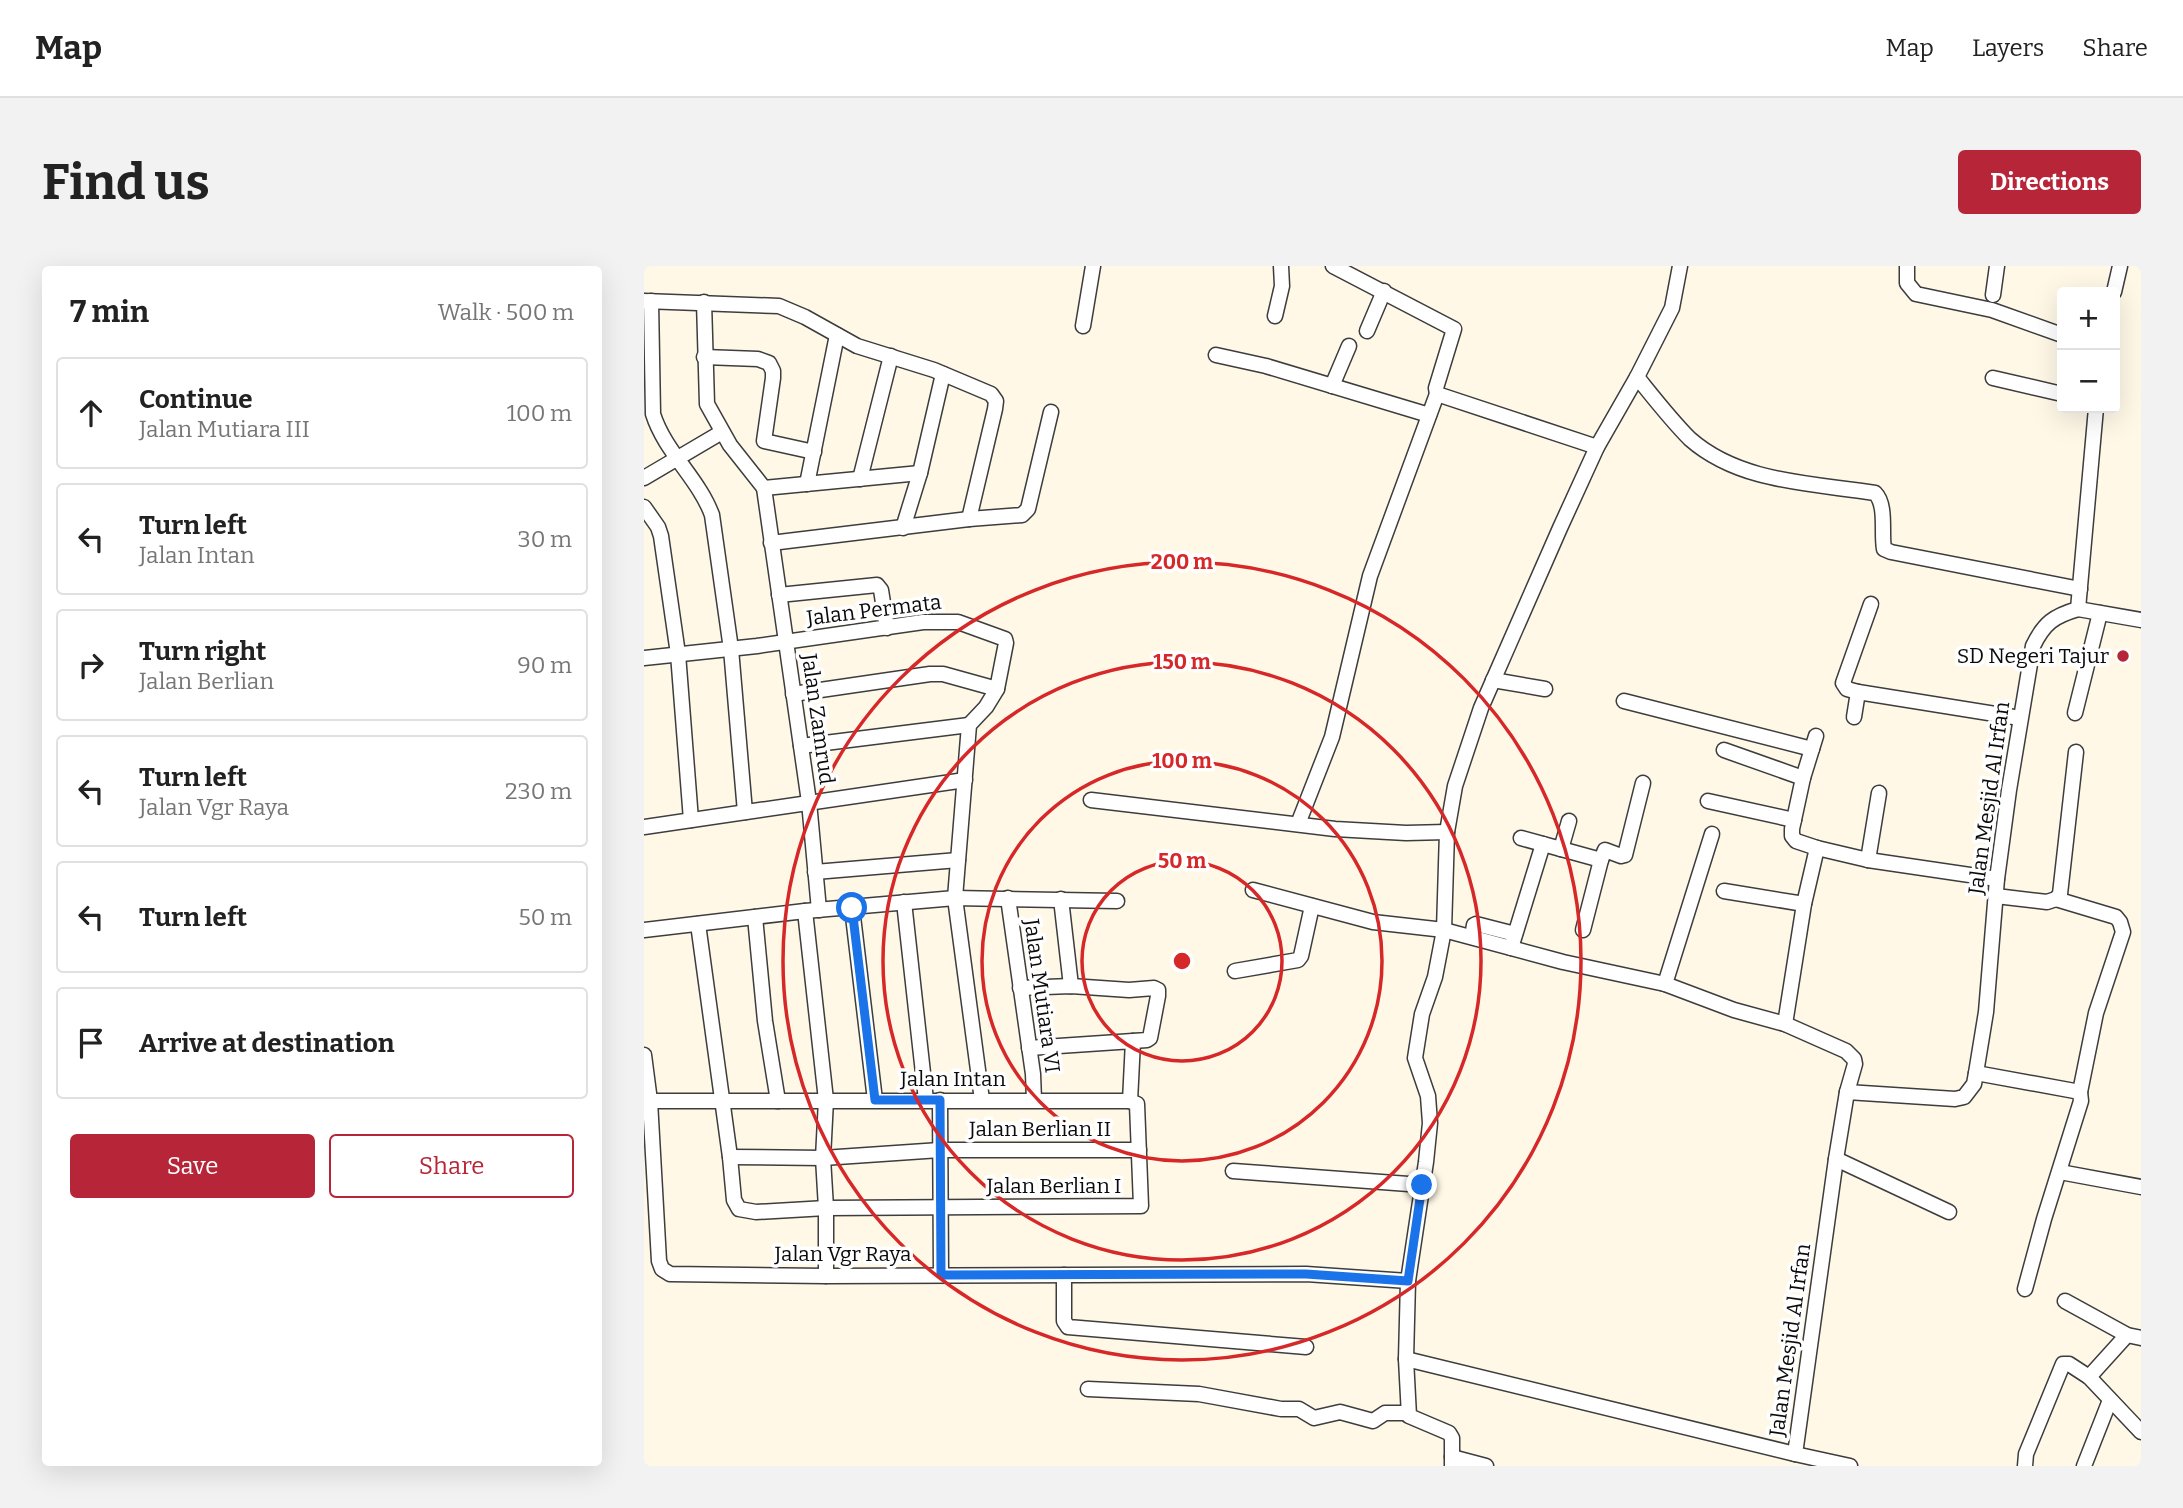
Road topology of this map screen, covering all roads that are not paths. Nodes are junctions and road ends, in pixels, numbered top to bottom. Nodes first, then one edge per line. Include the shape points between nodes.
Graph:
1 (1093, 266) edge
2 (1281, 266) edge
3 (1333, 266) edge
4 (1680, 266) edge
5 (1907, 266) edge
6 (1997, 266) edge
7 (2120, 266) edge
8 (2115, 287) edge
9 (1384, 292) junction
10 (1993, 295) dead end
11 (648, 301) edge
12 (704, 302) junction
13 (1275, 316) dead end
14 (1083, 326) dead end
15 (1367, 331) dead end
16 (2057, 332) edge
17 (837, 335) junction
18 (1349, 346) dead end
19 (1216, 355) dead end
20 (891, 356) junction
21 (704, 358) junction
22 (943, 374) junction
23 (1637, 377) junction
24 (1993, 377) dead end
25 (1332, 386) junction
26 (2057, 393) edge
27 (1437, 394) junction
28 (1051, 412) dead end
29 (2096, 413) edge
30 (1429, 415) junction
31 (722, 432) junction
32 (1597, 447) junction
33 (814, 452) junction
34 (677, 459) junction
35 (920, 473) junction
36 (644, 478) edge
37 (860, 479) junction
38 (807, 484) junction
39 (764, 488) junction
40 (644, 507) edge
41 (969, 519) junction
42 (903, 528) junction
43 (771, 542) junction
44 (2080, 589) junction
45 (779, 595) junction
46 (1871, 604) dead end
47 (2078, 609) junction
48 (2100, 613) junction
49 (2141, 620) edge
50 (887, 628) junction
51 (786, 642) junction
52 (731, 649) junction
53 (678, 654) junction
54 (644, 658) edge
55 (1493, 680) junction
56 (997, 689) junction
57 (1545, 689) dead end
58 (1858, 692) junction
59 (793, 694) junction
60 (1624, 701) dead end
61 (2074, 713) dead end
62 (1854, 717) dead end
63 (2020, 718) junction
64 (969, 726) junction
65 (801, 746) junction
66 (1724, 750) dead end
67 (2076, 751) dead end
68 (1803, 778) junction
69 (965, 780) junction
70 (1643, 783) dead end
71 (1879, 793) dead end
72 (1091, 800) dead end
73 (1708, 801) dead end
74 (809, 802) junction
75 (746, 812) junction
76 (691, 820) junction
77 (1794, 820) junction
78 (1569, 821) dead end
79 (1298, 824) junction
80 (644, 827) edge
81 (1447, 832) junction
82 (1712, 834) dead end
83 (1521, 838) dead end
84 (1543, 844) junction
85 (1817, 848) junction
86 (1561, 849) junction
87 (958, 860) junction
88 (1601, 860) junction
89 (1868, 860) junction
90 (815, 872) junction
91 (1997, 879) junction
92 (1253, 891) dead end
93 (1724, 891) dead end
94 (1996, 896) junction
95 (955, 898) junction
96 (1008, 898) junction
97 (1062, 899) junction
98 (2056, 899) junction
99 (1117, 901) dead end
100 (904, 902) junction
101 (1804, 904) junction
102 (1312, 906) junction
103 (852, 908) junction
104 (812, 911) junction
105 (754, 917) junction
106 (698, 924) junction
107 (644, 930) edge
108 (1444, 930) junction
109 (1583, 930) dead end
110 (1513, 941) junction
111 (1235, 971) dead end
112 (1665, 984) junction
113 (1071, 986) junction
114 (1020, 988) junction
115 (1784, 1024) junction
116 (1133, 1041) junction
117 (1029, 1048) junction
118 (644, 1055) edge
119 (1976, 1073) junction
120 (1847, 1092) junction
121 (2080, 1092) junction
122 (826, 1100) junction
123 (875, 1100) junction
124 (933, 1100) junction
125 (982, 1100) junction
126 (1034, 1100) junction
127 (650, 1101) junction
128 (722, 1101) junction
129 (778, 1101) junction
130 (1130, 1101) junction
131 (940, 1150) junction
132 (1139, 1150) junction
133 (730, 1157) junction
134 (823, 1158) junction
135 (1836, 1159) junction
136 (1233, 1171) dead end
137 (2060, 1172) junction
138 (1422, 1185) junction
139 (2141, 1187) edge
140 (940, 1207) junction
141 (827, 1208) junction
142 (1949, 1212) dead end
143 (941, 1275) junction
144 (1064, 1275) junction
145 (827, 1276) junction
146 (1408, 1281) junction
147 (2025, 1289) dead end
148 (2065, 1301) dead end
149 (2134, 1336) edge
150 (1306, 1347) dead end
151 (1406, 1359) junction
152 (2089, 1377) junction
153 (1088, 1389) dead end
154 (2110, 1400) junction
155 (1408, 1413) junction
156 (2141, 1432) edge
157 (1795, 1454) junction
158 (1452, 1462) edge
159 (1486, 1466) edge
160 (1850, 1466) edge
161 (2025, 1466) edge
162 (2084, 1466) edge

1 - 14 street
2 - 13 street
3 - 9 street
4 - 23 street via 1672,309
5 - 16 street via 1907,283 1916,294 1992,310
6 - 10 street
7 - 8 street
9 - 15 street
9 - 27 street via 1454,329
11 - 12 street
11 - 34 street via 653,414
12 - 17 street via 779,306
12 - 21 street, Jalan Zamrud
17 - 20 street
17 - 33 street
18 - 25 street
19 - 25 street
20 - 22 street
20 - 37 street
21 - 31 street, Jalan Zamrud via 706,400
21 - 33 street via 769,363 773,371 764,441
22 - 35 street
22 - 41 street via 987,391 996,401
23 - 32 street
23 - 44 street via 1689,437 1730,464 1767,477 1875,493 1881,505 1884,549
24 - 26 street
25 - 30 street
27 - 30 street
27 - 32 street
28 - 41 street via 1025,513
29 - 44 street
30 - 79 street via 1370,576 1332,737
31 - 34 street
31 - 39 street, Jalan Zamrud
32 - 55 street
33 - 38 street
34 - 36 street
34 - 52 street via 712,515
35 - 37 street
35 - 42 street
37 - 38 street
38 - 39 street
39 - 43 street, Jalan Zamrud
40 - 53 street via 661,536
41 - 42 street
42 - 43 street
43 - 45 street, Jalan Zamrud
44 - 47 street
45 - 50 street via 877,585
45 - 51 street, Jalan Zamrud
46 - 58 street via 1843,683
47 - 48 street
47 - 63 street, Jalan Mesjid Al Irfan via 2051,620 2038,636
48 - 49 street
48 - 61 street
50 - 51 street, Jalan Permata
50 - 56 street, Jalan Permata via 958,622 1002,636 1006,643
51 - 52 street, Jalan Permata
51 - 59 street, Jalan Zamrud
52 - 53 street, Jalan Permata
52 - 75 street
53 - 54 street, Jalan Permata
53 - 76 street
55 - 57 street
55 - 81 street via 1461,765
56 - 59 street via 930,674
56 - 64 street, Jalan Permata
58 - 62 street
58 - 63 street
59 - 65 street, Jalan Zamrud
60 - 68 street via 1814,743
63 - 91 street, Jalan Mesjid Al Irfan
64 - 65 street
64 - 69 street
65 - 74 street, Jalan Zamrud
66 - 68 street
67 - 98 street
68 - 77 street
69 - 74 street
69 - 87 street
70 - 88 street via 1625,855 1605,850
71 - 89 street
72 - 79 street
73 - 77 street
74 - 75 street
74 - 90 street, Jalan Zamrud
75 - 76 street
76 - 80 street
77 - 85 street via 1792,836 1796,841
78 - 86 street
79 - 81 street
81 - 108 street
82 - 112 street
83 - 84 street
84 - 86 street
84 - 110 street
85 - 89 street
85 - 101 street
86 - 88 street
87 - 90 street
87 - 95 street
88 - 109 street
89 - 91 street
90 - 104 street, Jalan Zamrud
91 - 94 street, Jalan Mesjid Al Irfan
92 - 102 street, Jalan Mesjid Al Irfan
93 - 101 street
94 - 98 street
94 - 119 street, Jalan Mesjid Al Irfan
95 - 96 street
95 - 100 street
95 - 125 street
96 - 97 street
96 - 114 street, Jalan Mutiara VI
97 - 99 street
97 - 113 street
98 - 121 street via 2116,917 2123,932 2096,1013
100 - 103 street
100 - 124 street
101 - 115 street
102 - 108 street, Jalan Mesjid Al Irfan via 1373,922
102 - 111 street via 1298,960
103 - 104 street
103 - 123 street
104 - 105 street
104 - 122 street, Jalan Zamrud
105 - 106 street
105 - 129 street
106 - 107 street
106 - 128 street
108 - 110 street, Jalan Mesjid Al Irfan
108 - 138 street via 1416,1043 1415,1058 1430,1109
110 - 112 street, Jalan Mesjid Al Irfan via 1563,962
112 - 115 street, Jalan Mesjid Al Irfan
113 - 114 street
113 - 116 street via 1157,990 1150,1038
114 - 117 street, Jalan Mutiara VI
115 - 120 street, Jalan Mesjid Al Irfan via 1852,1055 1855,1064
116 - 117 street
116 - 130 street
117 - 126 street, Jalan Mutiara VI
118 - 127 street, Jalan Vgr Raya
119 - 120 street, Jalan Mesjid Al Irfan via 1970,1091 1955,1100
119 - 121 street
120 - 135 street, Jalan Mesjid Al Irfan
121 - 137 street
122 - 123 street, Jalan Intan
122 - 129 street, Jalan Intan
122 - 134 street, Jalan Zamrud
123 - 124 street, Jalan Intan
124 - 125 street, Jalan Intan
124 - 131 street
125 - 126 street, Jalan Intan
126 - 130 street, Jalan Intan
127 - 128 street, Jalan Intan
127 - 145 street, Jalan Vgr Raya via 663,1269 670,1274
128 - 129 street, Jalan Intan
128 - 133 street
130 - 132 street, Jalan Berlian I via 1137,1104
131 - 132 street, Jalan Berlian II
131 - 134 street, Jalan Berlian II
131 - 140 street
132 - 140 street, Jalan Berlian I via 1141,1206
133 - 134 street, Jalan Berlian II
133 - 141 street via 739,1209
134 - 141 street, Jalan Zamrud
135 - 142 street
135 - 157 street, Jalan Mesjid Al Irfan
136 - 138 street
137 - 139 street
137 - 147 street
138 - 146 street
140 - 141 street
140 - 143 street
141 - 145 street, Jalan Zamrud
143 - 144 street, Jalan Vgr Raya
143 - 145 street, Jalan Vgr Raya
144 - 146 street, Jalan Vgr Raya via 1306,1274
144 - 150 street via 1064,1321 1068,1327
146 - 151 street
148 - 149 street
149 - 152 street
151 - 155 street
151 - 157 street
152 - 154 street
152 - 161 street via 2063,1364 2025,1454
153 - 155 street via 1199,1394 1299,1409 1314,1418 1340,1412 1373,1421 1385,1413
154 - 156 street
154 - 162 street
155 - 158 street via 1411,1419 1449,1433
157 - 160 street, Jalan Mesjid Al Irfan
158 - 159 street

